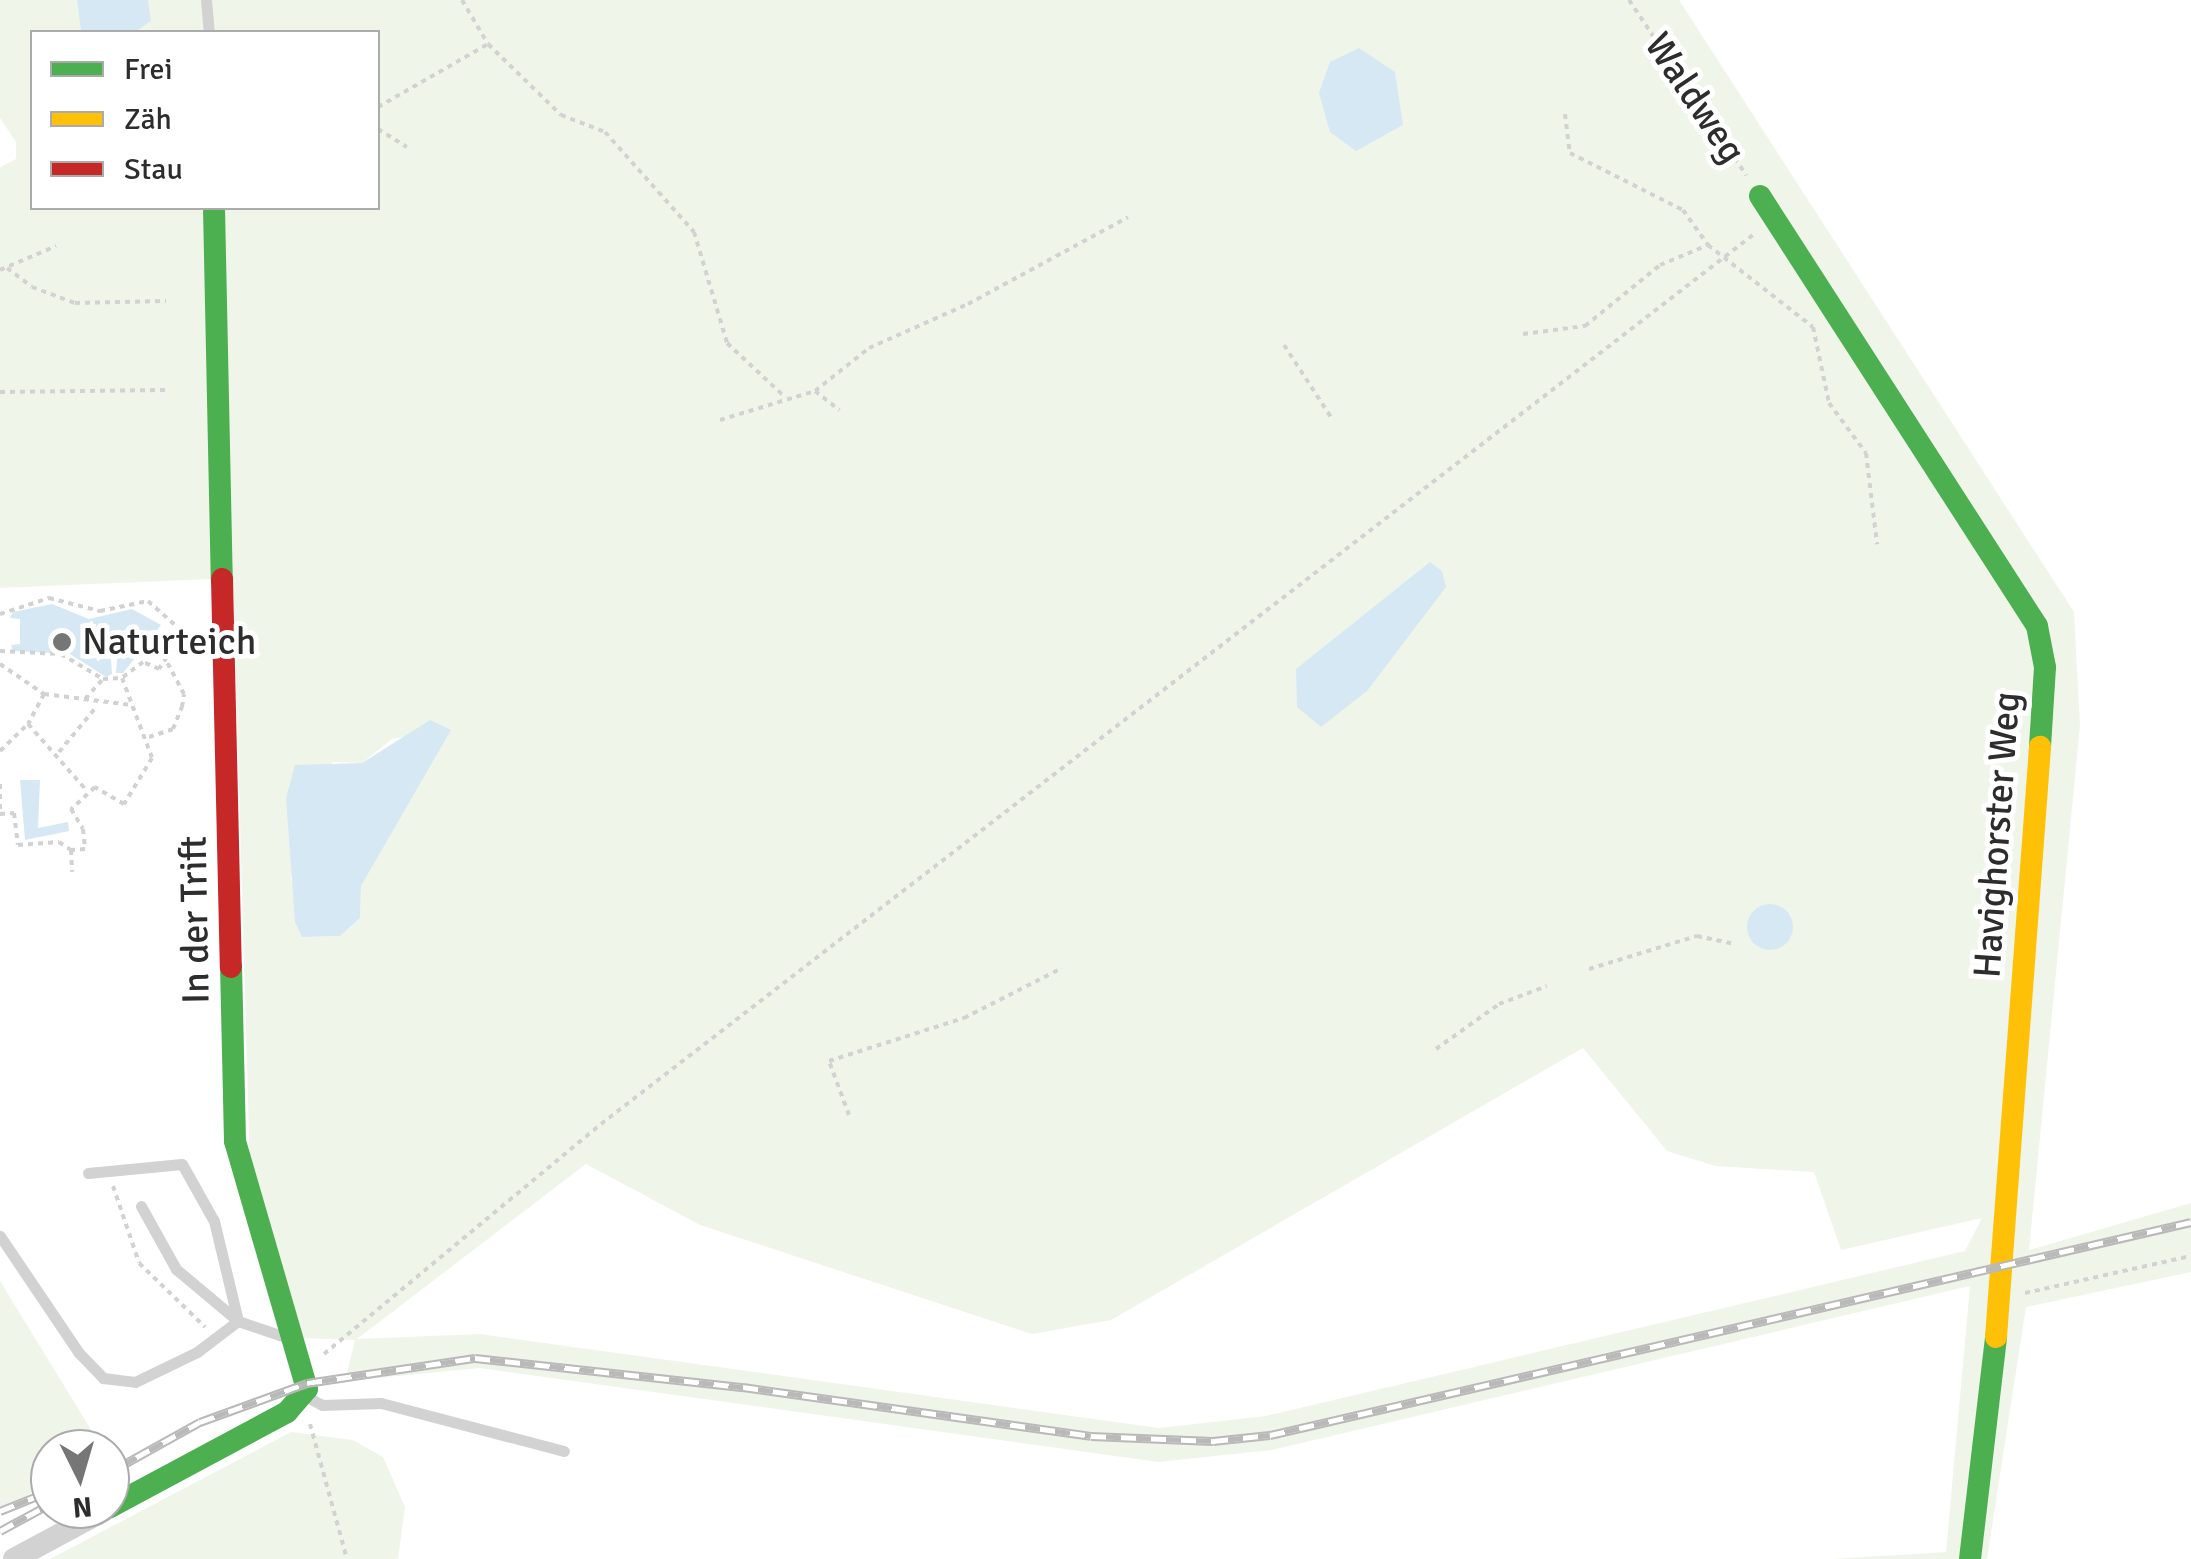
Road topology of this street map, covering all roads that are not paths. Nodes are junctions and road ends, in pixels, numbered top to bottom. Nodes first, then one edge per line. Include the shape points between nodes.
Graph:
1 (206, 0) edge
2 (209, 30) edge
3 (1760, 196) road end
4 (214, 210) edge
5 (88, 1173) dead end
6 (141, 1206) dead end
7 (0, 1236) edge
8 (238, 1321) junction
9 (292, 1339) junction
10 (301, 1399) junction
11 (564, 1451) dead end
12 (130, 1496) edge
13 (69, 1529) edge
14 (14, 1559) edge
15 (1970, 1559) edge

1 - 2 lane
3 - 15 street, Havighorster Weg via 2037,626 2045,667 2004,1269
4 - 9 street, In der Trift via 234,1140
5 - 8 lane via 182,1164 214,1221
6 - 8 lane via 176,1270
7 - 8 lane via 79,1353 111,1383 135,1382 181,1361
8 - 9 lane
9 - 10 street, In der Trift via 303,1368
10 - 11 lane via 381,1403
10 - 12 street
13 - 14 street

